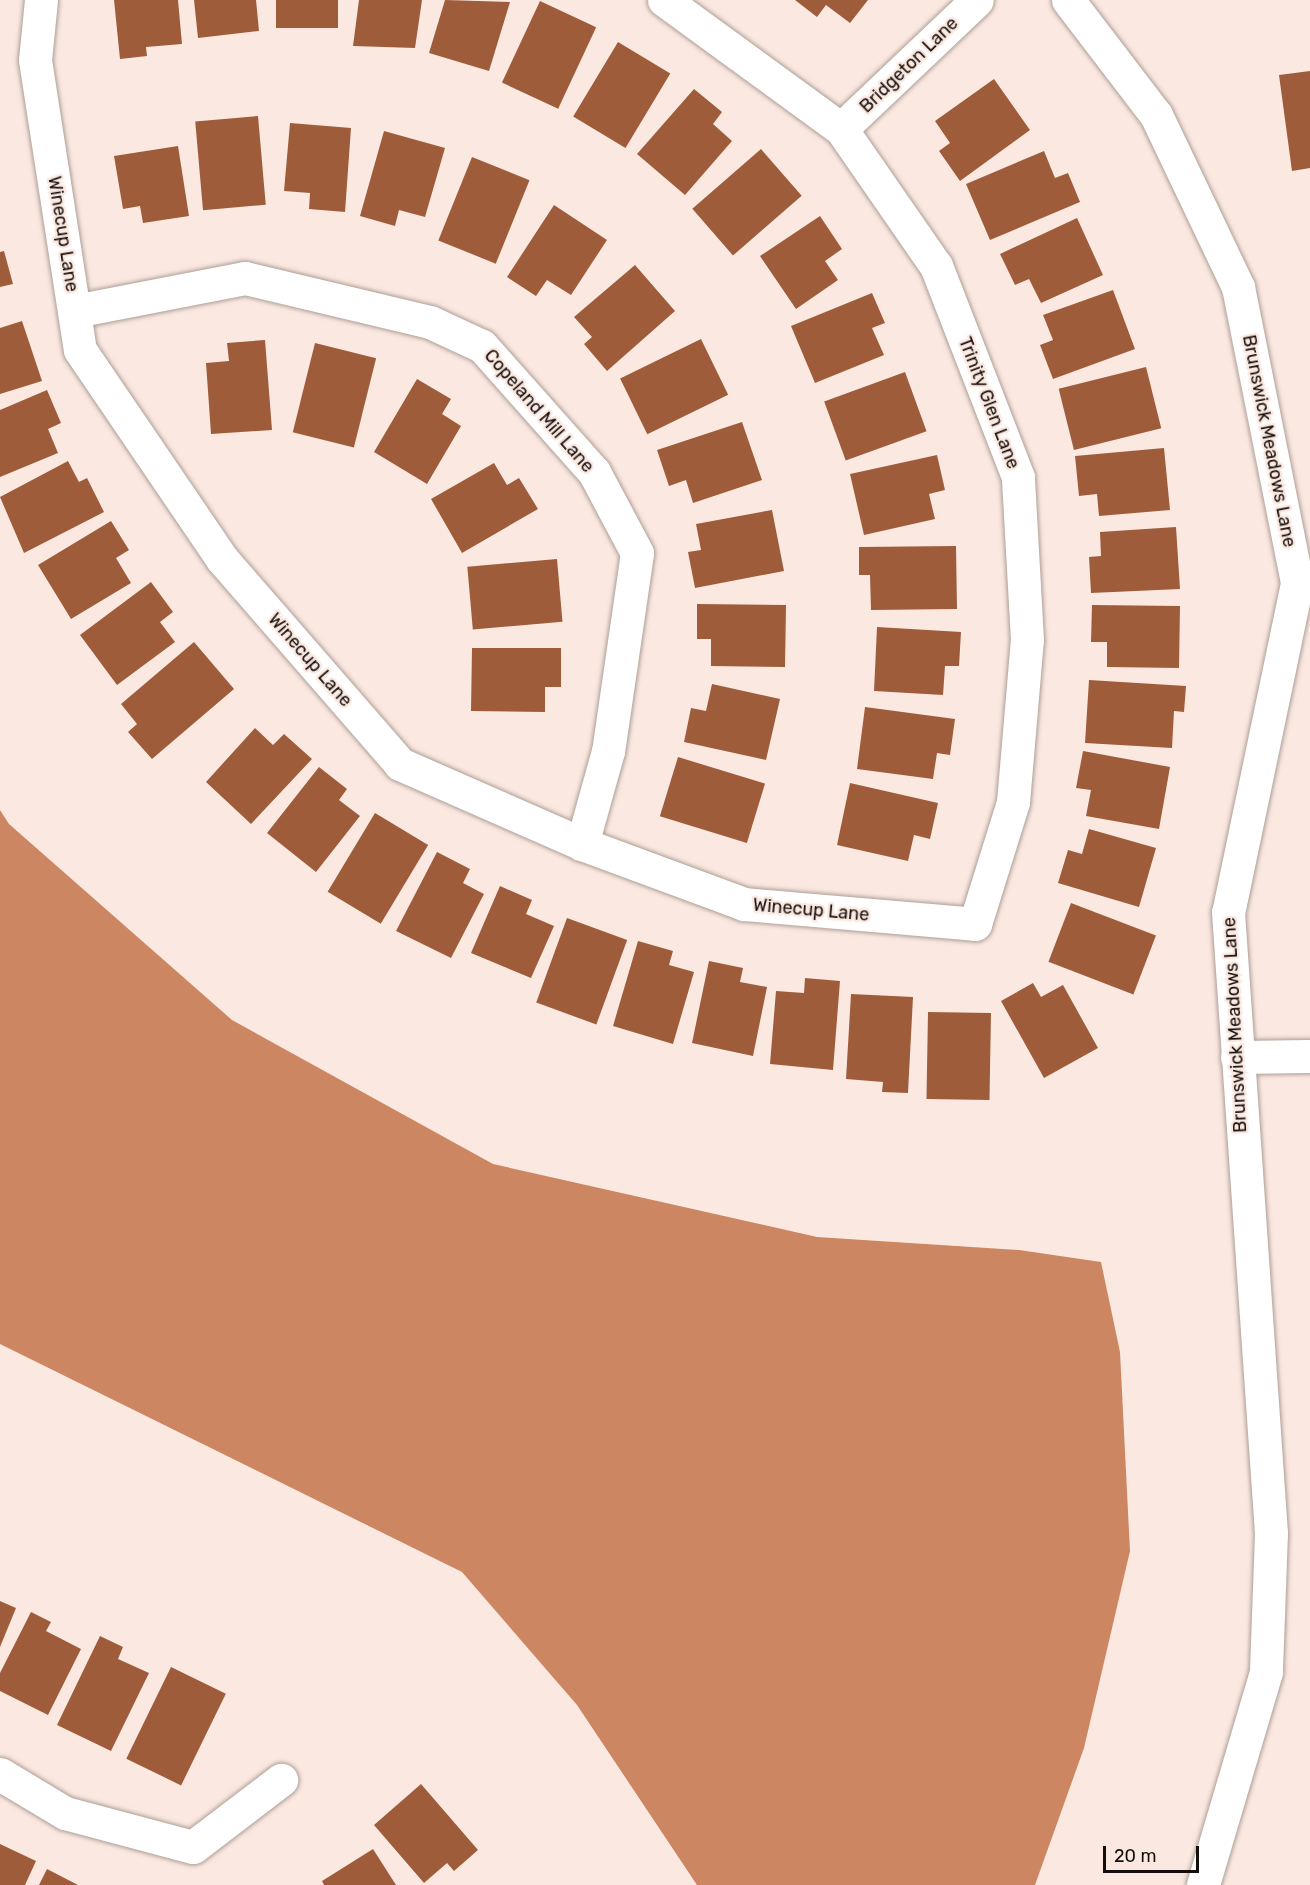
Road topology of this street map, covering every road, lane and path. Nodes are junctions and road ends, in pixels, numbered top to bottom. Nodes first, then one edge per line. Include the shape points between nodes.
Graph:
1 (40, 0) edge
2 (664, 0) edge
3 (977, 0) edge
4 (1068, 0) edge
5 (841, 129) junction
6 (75, 311) junction
7 (582, 844) junction
8 (975, 924) joint
9 (1310, 1056) edge
10 (1237, 1057) junction
11 (0, 1774) edge
12 (280, 1780) dead end
13 (1203, 1885) edge

1 - 6 street, Winecup Lane via 35,60
2 - 5 street, Trinity Glen Lane
3 - 5 street, Bridgeton Lane
4 - 10 street, Brunswick Meadows Lane via 1156,115 1238,287 1297,583 1228,912
5 - 8 street, Trinity Glen Lane via 936,266 1018,477 1027,640 1013,802
6 - 7 street, Winecup Lane via 80,350 222,559 400,764
6 - 7 street, Copeland Mill Lane via 245,278 430,322 482,346 594,472 637,553 608,751
7 - 8 street, Winecup Lane via 744,904
9 - 10 street
10 - 13 street, Brunswick Meadows Lane via 1271,1533 1266,1672
11 - 12 street via 65,1813 193,1847

